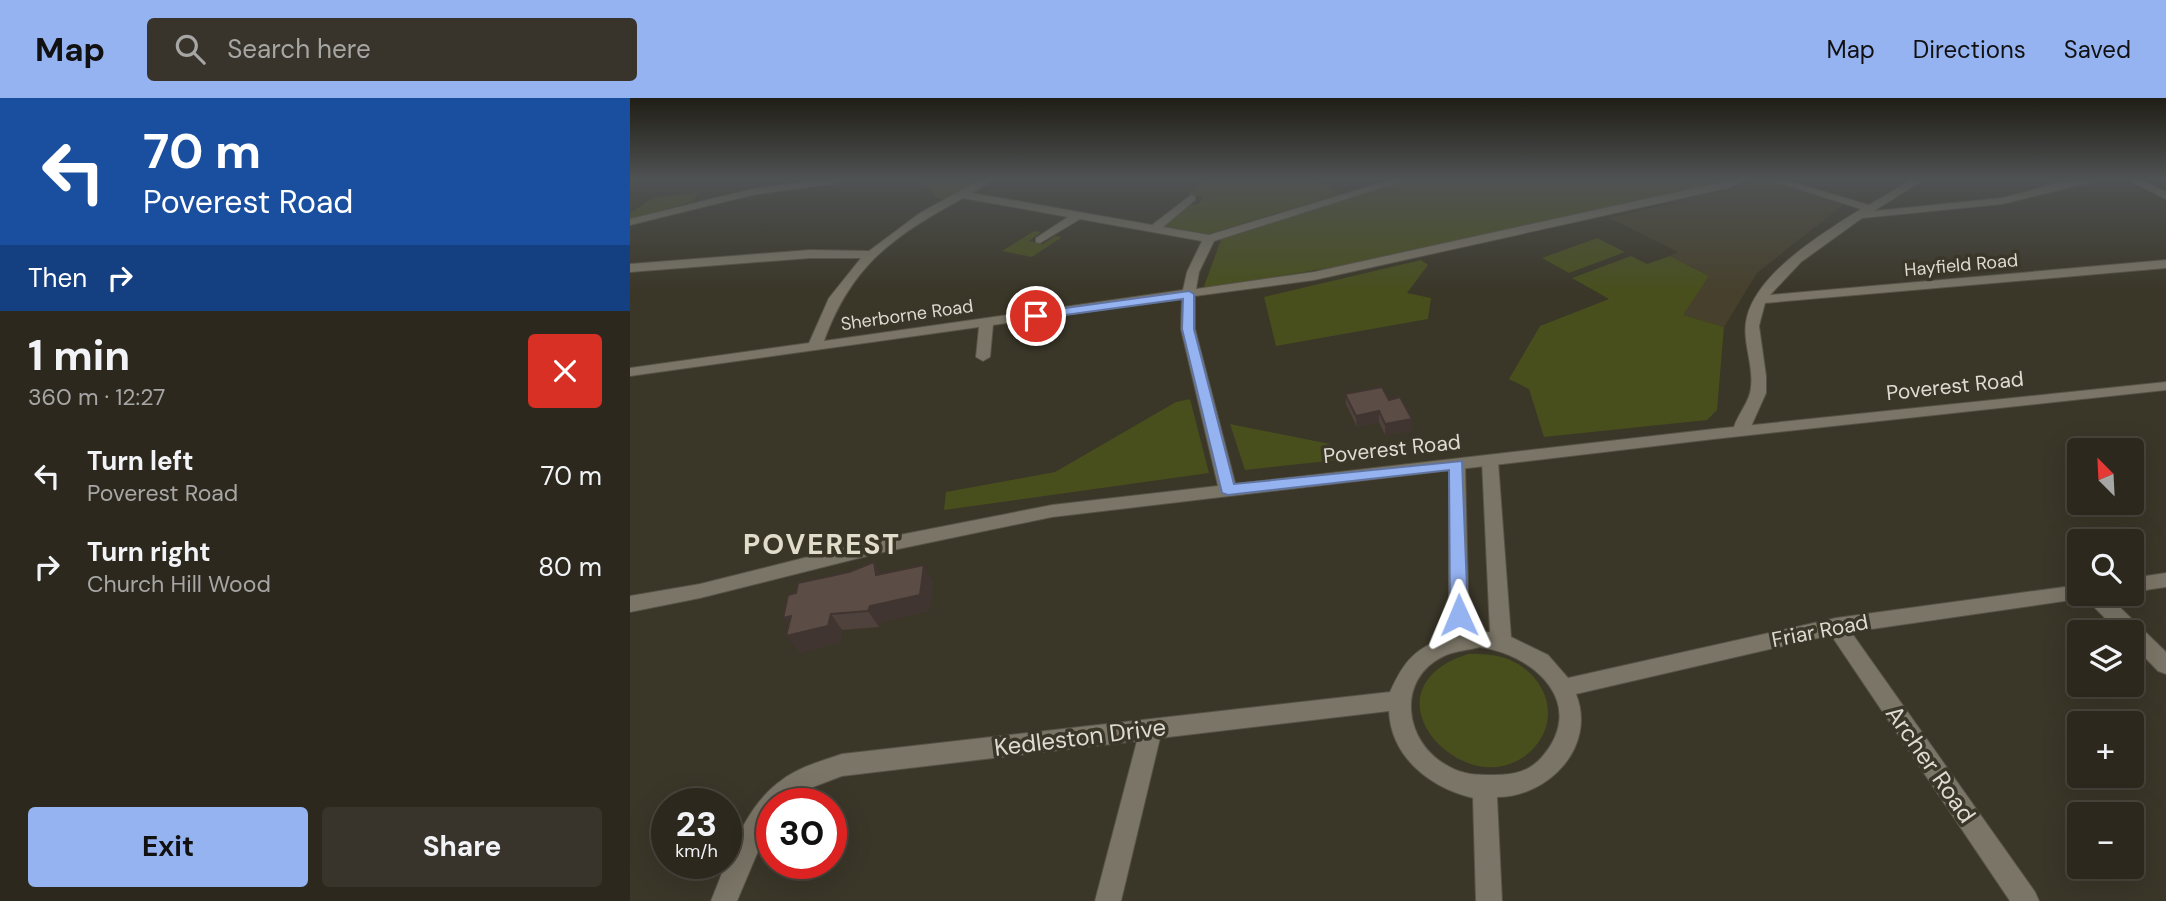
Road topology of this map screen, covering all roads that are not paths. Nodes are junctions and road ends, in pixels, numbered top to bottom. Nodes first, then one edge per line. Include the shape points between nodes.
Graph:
1 (648, 217) edge
2 (921, 217) edge
3 (1075, 217) edge
4 (1085, 217) edge
5 (1168, 217) edge
6 (1279, 217) edge
7 (1575, 217) edge
8 (1857, 217) edge
9 (630, 222) edge
10 (1153, 230) junction
11 (1209, 239) junction
12 (1040, 240) dead end
13 (868, 254) junction
14 (2166, 264) edge
15 (630, 268) edge
16 (1189, 294) junction
17 (1759, 300) junction
18 (986, 323) junction
19 (814, 348) junction
20 (983, 357) dead end
21 (630, 372) edge
22 (2166, 386) edge
23 (1741, 431) junction
24 (1490, 461) junction
25 (1457, 464) junction
26 (1228, 490) junction
27 (2166, 580) edge
28 (2144, 583) edge
29 (2067, 594) edge
30 (630, 604) edge
31 (2105, 606) edge
32 (1836, 626) junction
33 (1459, 640) junction
34 (1501, 641) junction
35 (2166, 665) edge
36 (1563, 688) junction
37 (1397, 701) junction
38 (1151, 729) junction
39 (790, 788) edge
40 (1485, 789) junction
41 (756, 828) edge
42 (724, 901) edge
43 (1108, 901) edge
44 (1489, 901) edge
45 (2026, 901) edge

1 - 9 street
2 - 13 street
3 - 12 street
4 - 10 street
5 - 10 street
6 - 11 street
7 - 16 street, Sherborne Road via 1340,270
8 - 17 street via 1801,253
10 - 11 street
11 - 16 street via 1193,272
13 - 15 street
13 - 19 street via 834,299
14 - 17 street, Hayfield Road
16 - 18 street, Sherborne Road
16 - 26 street via 1188,329
17 - 23 street via 1753,318 1758,392 1742,419
18 - 19 street, Sherborne Road
18 - 20 street
19 - 21 street, Sherborne Road
22 - 23 street, Poverest Road
23 - 24 street, Poverest Road
24 - 25 street, Poverest Road
24 - 34 street
25 - 26 street, Poverest Road
25 - 33 street
26 - 30 street, Poverest Road via 1052,511 879,545
27 - 28 street
29 - 32 street, Friar Road
31 - 35 street
32 - 36 street, Friar Road
32 - 45 street, Archer Road
33 - 34 street
33 - 37 street via 1436,648 1417,662
34 - 36 street via 1527,651 1548,667
36 - 40 street via 1570,711 1569,735 1559,757 1539,775 1514,786
37 - 38 street, Kedleston Drive
37 - 40 street via 1399,726 1410,749 1430,769 1455,783
38 - 39 street, Kedleston Drive via 842,765
38 - 43 street
40 - 44 street
41 - 42 street, Kedleston Drive

